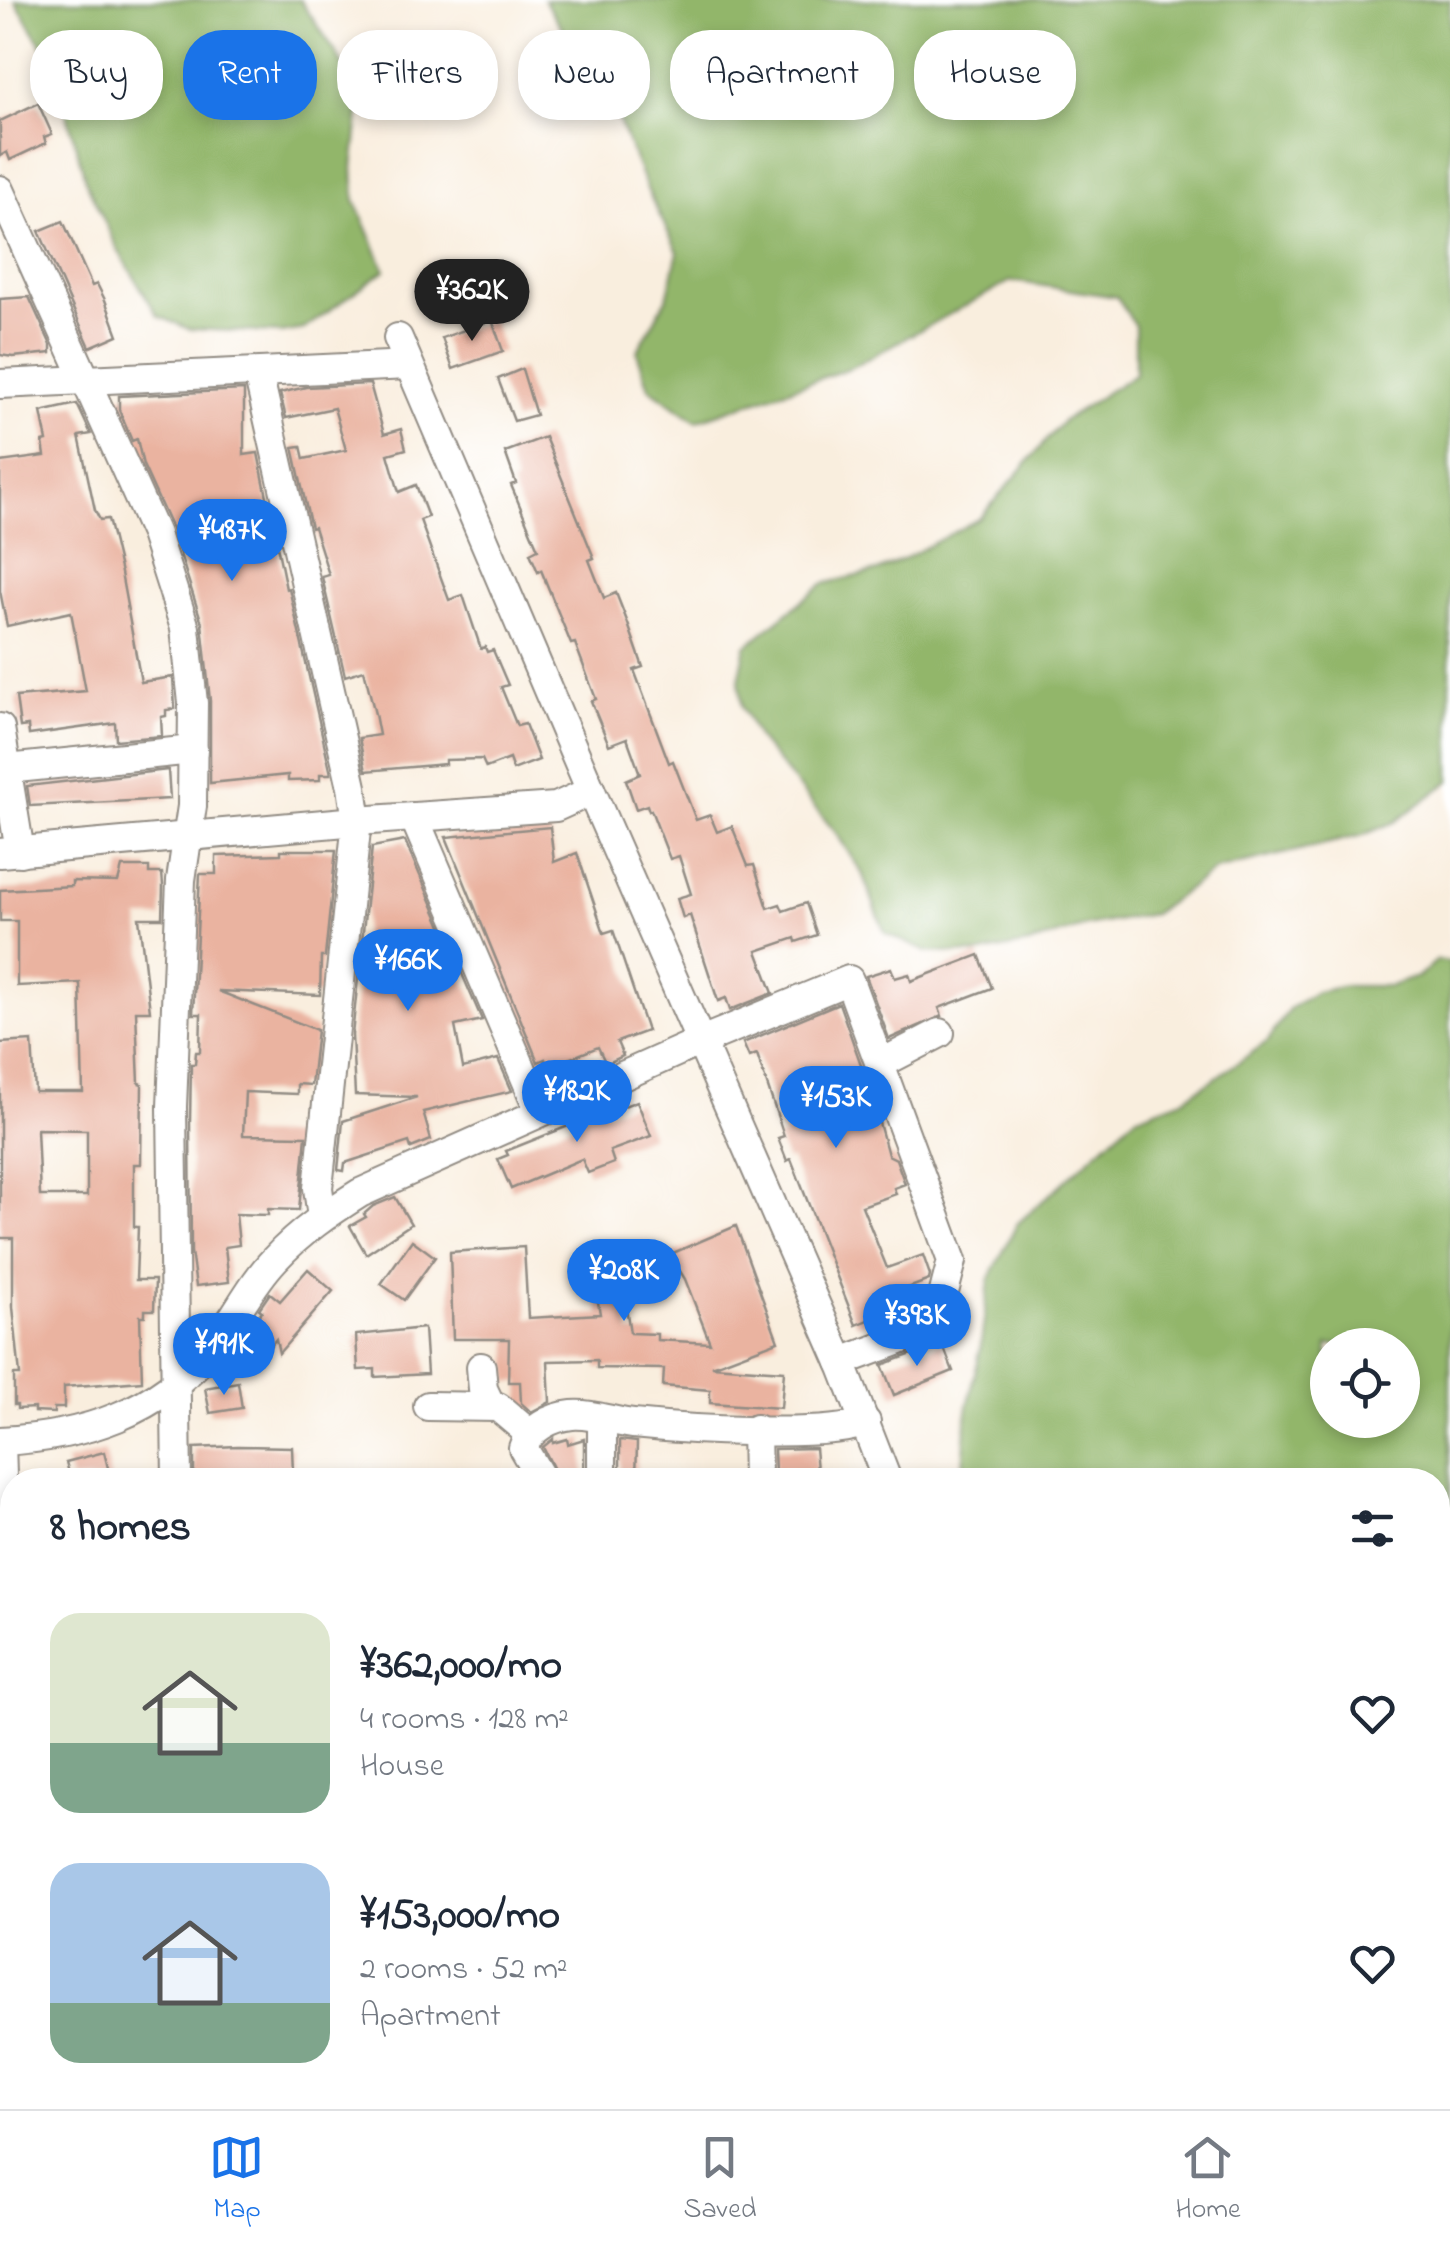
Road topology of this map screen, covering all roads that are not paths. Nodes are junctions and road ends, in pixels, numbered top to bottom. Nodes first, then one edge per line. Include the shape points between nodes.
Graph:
1 (0, 190) edge
2 (6, 218) edge
3 (398, 338) dead end
4 (409, 365) junction
5 (258, 373) junction
6 (86, 381) junction
7 (0, 384) edge
8 (0, 728) edge
9 (193, 750) junction
10 (7, 769) junction
11 (591, 792) junction
12 (414, 818) junction
13 (357, 821) junction
14 (187, 838) junction
15 (10, 853) edge
16 (940, 1034) dead end
17 (699, 1042) junction
18 (880, 1064) junction
19 (540, 1112) junction
20 (322, 1217) junction
21 (841, 1362) junction
22 (482, 1368) dead end
23 (177, 1383) junction
24 (428, 1406) dead end
25 (491, 1406) junction
26 (602, 1420) junction
27 (866, 1422) junction
28 (756, 1429) junction
29 (530, 1434) junction
30 (1, 1441) edge
31 (2, 1468) edge
32 (178, 1468) edge
33 (535, 1468) edge
34 (602, 1468) edge
35 (757, 1468) edge
36 (883, 1468) edge

1 - 2 street
2 - 6 street
3 - 4 street
4 - 5 street
4 - 11 street
5 - 6 street
5 - 13 street
6 - 7 street
6 - 9 street via 155,534 185,628
8 - 10 street
9 - 10 street
9 - 14 street
10 - 15 street
11 - 12 street via 556,806
11 - 17 street
12 - 13 street
12 - 19 street
13 - 14 street
13 - 20 street via 318,1188
14 - 15 street
14 - 23 street via 172,1107
16 - 18 street
17 - 18 street via 849,980
17 - 19 street
17 - 21 street
18 - 21 street via 952,1261 935,1327
19 - 20 street via 360,1193
20 - 23 street via 272,1262 213,1346
21 - 27 street
22 - 25 street
23 - 30 street via 159,1399 109,1421
23 - 32 street
24 - 25 street
25 - 29 street
26 - 28 street
26 - 29 street via 574,1414
26 - 34 street
27 - 28 street via 849,1429
27 - 36 street
28 - 35 street
29 - 33 street via 523,1448
30 - 31 street

